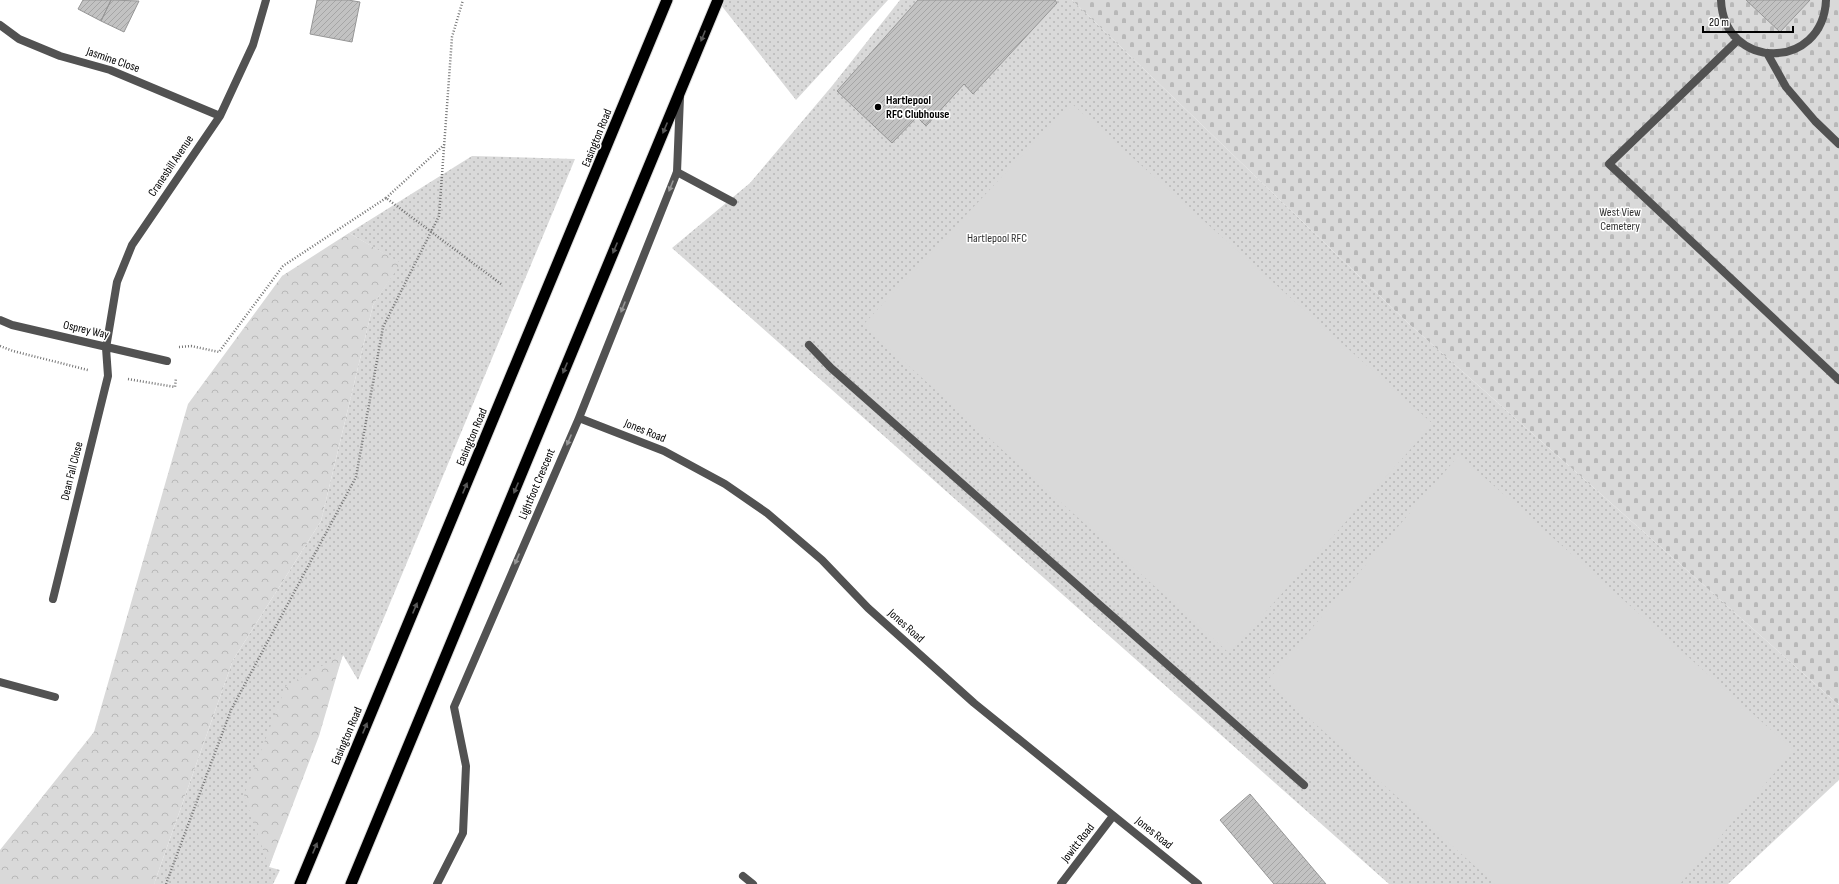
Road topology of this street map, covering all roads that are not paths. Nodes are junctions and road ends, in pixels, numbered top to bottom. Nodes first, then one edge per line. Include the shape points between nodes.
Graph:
1 (266, 0) edge
2 (667, 0) edge
3 (718, 0) edge
4 (1721, 0) edge
5 (1826, 0) edge
6 (0, 24) edge
7 (1738, 40) junction
8 (1767, 53) junction
9 (680, 92) junction
10 (220, 116) junction
11 (1839, 144) edge
12 (676, 172) junction
13 (733, 202) dead end
14 (0, 320) edge
15 (809, 345) dead end
16 (106, 348) junction
17 (166, 361) road end
18 (1839, 380) edge
19 (579, 418) junction
20 (53, 599) dead end
21 (0, 682) edge
22 (55, 697) dead end
23 (1304, 786) dead end
24 (1113, 816) junction
25 (743, 876) dead end
26 (300, 884) edge
27 (351, 884) edge
28 (437, 884) edge
29 (753, 884) edge
30 (1061, 884) edge
31 (1198, 884) edge

1 - 10 street, Cranesbill Avenue via 253,45
26 -> 2 highway, Easington Road
3 -> 9 highway
4 - 7 street via 1728,29
5 - 8 street via 1824,18 1816,33 1804,45 1788,52
6 - 10 street, Jasmine Close via 19,39 60,56 110,70
7 - 8 street via 1754,51
7 - 18 street via 1609,164
8 - 11 street via 1786,87 1815,122
9 - 12 street, Lightfoot Crescent
9 -> 27 highway
10 - 16 street, Cranesbill Avenue via 132,245 117,282
12 - 13 street
12 -> 19 street, Lightfoot Crescent
14 - 16 street, Osprey Way
15 - 23 street via 831,368
16 - 17 street, Osprey Way
16 - 20 street, Dean Fall Close via 108,376
19 - 24 street, Jones Road via 664,451 725,484 767,513 822,560 868,608 974,704
19 -> 28 street, Lightfoot Crescent via 454,707 466,766 463,833
21 - 22 street
24 - 30 street, Jowitt Road
24 - 31 street, Jones Road
25 - 29 street

